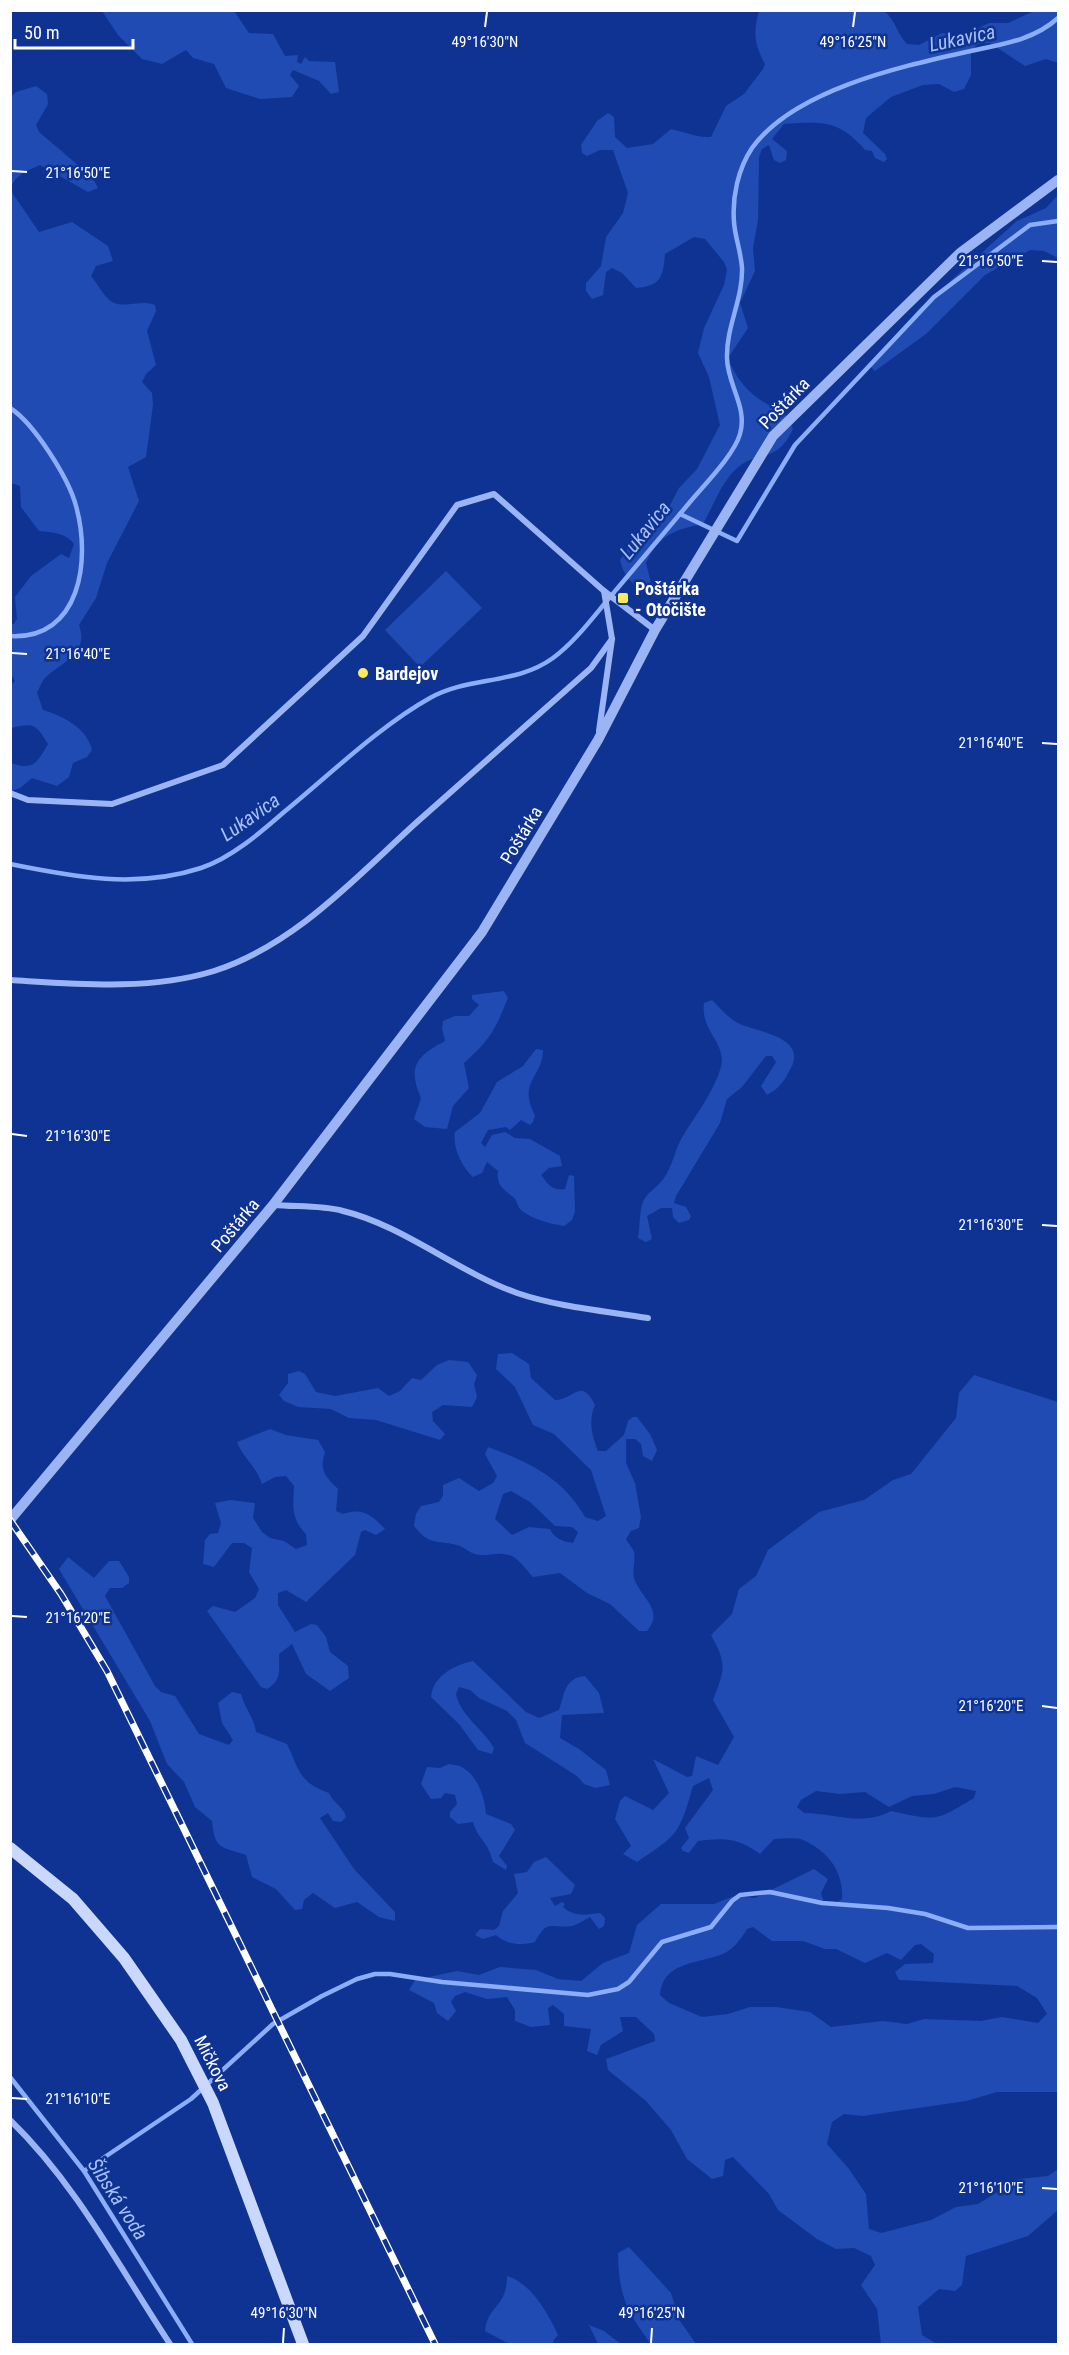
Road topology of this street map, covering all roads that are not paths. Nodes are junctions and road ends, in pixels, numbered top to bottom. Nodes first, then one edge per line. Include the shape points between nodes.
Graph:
1 (1059, 180) edge
2 (604, 591) junction
3 (655, 630) junction
4 (612, 639) junction
5 (598, 740) junction
6 (10, 793) edge
7 (10, 980) edge
8 (273, 1205) junction
9 (648, 1318) dead end
10 (10, 1520) edge
11 (10, 1848) edge
12 (10, 2120) edge
13 (170, 2344) edge
14 (303, 2344) edge

1 - 3 street, Poštárka via 960,253 773,436
2 - 3 street
2 - 4 street
2 - 6 street via 494,494 457,505 363,636 223,765 112,804 28,800
3 - 5 street, Poštárka
4 - 5 street
4 - 7 street via 591,668 343,891 299,926 260,950 214,971 178,979 90,984
5 - 8 street, Poštárka via 482,932
8 - 9 street via 343,1210 518,1293
8 - 10 street, Poštárka
11 - 14 main road, Mičkova via 73,1899 124,1958 165,2015 203,2081
12 - 13 street via 72,2191

